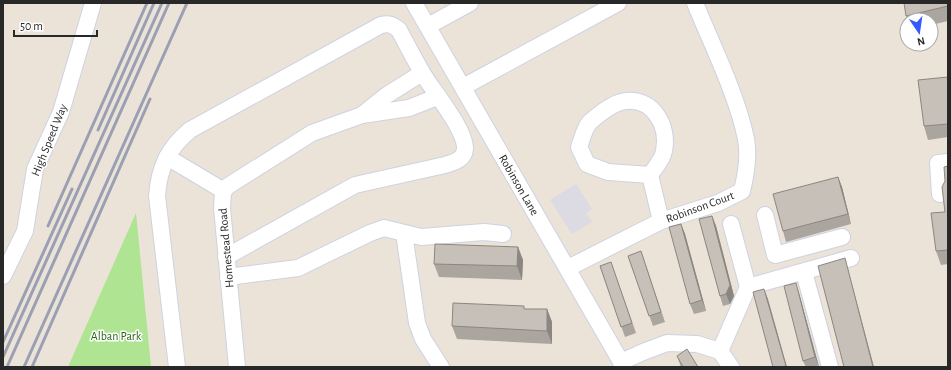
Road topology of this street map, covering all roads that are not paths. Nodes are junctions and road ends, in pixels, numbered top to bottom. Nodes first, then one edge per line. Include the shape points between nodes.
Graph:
1 (93, 3) edge
2 (414, 3) edge
3 (470, 3) edge
4 (618, 3) edge
5 (695, 3) edge
6 (428, 26) junction
7 (422, 73) junction
8 (463, 88) junction
9 (437, 97) junction
10 (362, 115) junction
11 (167, 157) junction
12 (948, 162) edge
13 (650, 175) junction
14 (224, 191) junction
15 (940, 194) dead end
16 (765, 215) dead end
17 (661, 221) junction
18 (731, 224) dead end
19 (404, 234) junction
20 (503, 234) dead end
21 (842, 237) dead end
22 (776, 255) junction
23 (226, 257) junction
24 (851, 258) dead end
25 (568, 268) junction
26 (804, 272) junction
27 (3, 276) edge
28 (228, 277) junction
29 (782, 278) junction
30 (748, 287) junction
31 (720, 351) junction
32 (623, 365) edge
33 (177, 367) edge
34 (237, 367) edge
35 (441, 367) edge
36 (731, 367) edge
37 (830, 367) edge

1 - 27 street, High Speed Way via 62,112 36,169 25,231
2 - 6 street, Robinson Lane
3 - 6 street
4 - 8 street
5 - 17 street, Robinson Court via 737,108 746,140 747,174 742,191 718,203
6 - 8 street, Robinson Lane
7 - 9 street
7 - 10 street, Homestead Road via 387,95
7 - 11 street via 399,30 387,23 190,130 178,140
8 - 25 street, Robinson Lane
9 - 10 street, Homestead Road via 409,108
9 - 23 street via 453,117 462,134 464,155 457,161 355,185
10 - 14 street, Homestead Road via 312,133
11 - 14 street
11 - 33 street via 161,172 157,196
12 - 15 street via 938,163
13 - 13 street via 664,152 666,138 662,123 653,110 643,103 626,101 608,108 589,123 578,147 587,164 608,172
13 - 17 street
14 - 23 street, Homestead Road via 222,208
16 - 22 street
17 - 25 street, Robinson Court
18 - 30 street
19 - 20 street via 421,238 484,232
19 - 28 street via 384,228 298,268
19 - 35 street via 417,323 423,339
21 - 22 street
22 - 29 street
23 - 28 street, Homestead Road
24 - 26 street
25 - 32 street, Robinson Lane
26 - 29 street
26 - 37 street
28 - 34 street, Homestead Road
29 - 30 street
30 - 31 street
31 - 32 street via 697,344 667,343 643,352
31 - 36 street

